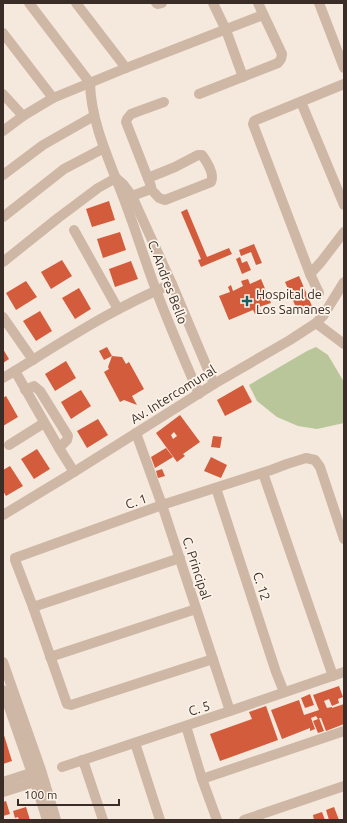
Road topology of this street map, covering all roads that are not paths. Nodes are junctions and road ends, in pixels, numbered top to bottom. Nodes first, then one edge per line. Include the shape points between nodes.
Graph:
1 (29, 3) edge
2 (76, 3) edge
3 (156, 3) edge
4 (162, 3) edge
5 (213, 3) edge
6 (258, 3) edge
7 (319, 3) edge
8 (263, 15) junction
9 (226, 30) junction
10 (3, 33) edge
11 (126, 68) junction
12 (344, 68) edge
13 (243, 77) junction
14 (90, 83) junction
15 (344, 84) edge
16 (3, 94) edge
17 (199, 94) dead end
18 (53, 98) junction
19 (164, 102) dead end
20 (301, 102) junction
21 (23, 116) junction
22 (94, 116) junction
23 (3, 131) edge
24 (104, 148) junction
25 (3, 175) edge
26 (116, 178) junction
27 (148, 178) junction
28 (150, 188) junction
29 (132, 196) junction
30 (344, 205) edge
31 (3, 217) edge
32 (74, 230) dead end
33 (344, 232) edge
34 (3, 262) edge
35 (310, 274) junction
36 (344, 282) edge
37 (172, 284) junction
38 (156, 290) junction
39 (319, 293) dead end
40 (118, 309) junction
41 (4, 320) edge
42 (316, 322) junction
43 (344, 344) edge
44 (33, 360) junction
45 (15, 371) junction
46 (3, 378) edge
47 (214, 384) junction
48 (25, 390) junction
49 (199, 394) junction
50 (44, 423) junction
51 (136, 433) junction
52 (9, 445) dead end
53 (59, 448) junction
54 (74, 472) junction
55 (263, 473) junction
56 (216, 488) junction
57 (162, 505) junction
58 (3, 515) edge
59 (344, 539) edge
60 (180, 558) junction
61 (33, 607) junction
62 (196, 608) junction
63 (50, 657) junction
64 (213, 659) junction
65 (3, 662) edge
66 (344, 672) edge
67 (333, 676) junction
68 (3, 690) edge
69 (284, 692) junction
70 (230, 711) junction
71 (186, 726) junction
72 (344, 731) edge
73 (134, 743) junction
74 (82, 760) junction
75 (62, 767) dead end
76 (36, 775) junction
77 (202, 779) junction
78 (10, 783) edge
79 (344, 786) edge
80 (3, 792) edge
81 (47, 820) edge
82 (56, 820) edge
83 (102, 820) edge
84 (160, 820) edge
85 (217, 820) edge
86 (244, 820) edge

1 - 14 street
2 - 11 street
3 - 4 street
5 - 9 street
6 - 8 street
7 - 12 street
8 - 9 street
8 - 13 street via 282,54 281,59 278,63
9 - 11 street
9 - 13 street
10 - 18 street
11 - 14 street
13 - 17 street
14 - 18 street
14 - 22 street, C. Andres Bello
15 - 20 street
16 - 21 street
18 - 21 street
19 - 27 street via 131,114 126,122
20 - 30 street
20 - 35 street via 256,120 253,124
21 - 23 street
22 - 24 street, C. Andres Bello
22 - 25 street via 43,145
24 - 26 street, C. Andres Bello
24 - 31 street via 64,169
26 - 29 street, C. Andres Bello
26 - 34 street via 98,188
26 - 38 street, C. Andres Bello
27 - 28 street
27 - 28 street via 198,155 202,155 207,161 213,175 211,182 165,200 159,198
28 - 29 street
29 - 37 street, C. Andres Bello
32 - 40 street
33 - 35 street
35 - 39 street
36 - 42 street, Av. Intercomunal via 323,316
37 - 38 street
37 - 47 street, C. Andres Bello
38 - 40 street
38 - 49 street, C. Andres Bello
40 - 44 street
41 - 44 street
42 - 43 street
42 - 47 street, Av. Intercomunal
44 - 45 street
45 - 46 street
45 - 48 street
47 - 49 street, Av. Intercomunal
48 - 50 street
48 - 53 street via 34,386 40,391 68,436 68,440
49 - 51 street, Av. Intercomunal
50 - 52 street
50 - 53 street
51 - 54 street, Av. Intercomunal
51 - 57 street, C. Principal
53 - 54 street
54 - 58 street, Av. Intercomunal
55 - 56 street, C. 1
55 - 59 street, C. 1 via 306,458 315,460 320,466
55 - 67 street
56 - 57 street, C. 1
56 - 69 street, C. 12
57 - 60 street, C. Principal
57 - 61 street, C. 1 via 15,558
60 - 61 street
60 - 62 street, C. Principal
61 - 63 street
62 - 63 street
62 - 64 street, C. Principal
63 - 64 street via 67,704 71,705
64 - 70 street, C. Principal
65 - 76 street
66 - 67 street, C. 5
67 - 69 street, C. 5
68 - 76 street
69 - 70 street, C. 5
70 - 71 street, C. 5
71 - 73 street, C. 5
71 - 77 street
72 - 77 street
73 - 74 street, C. 5
73 - 84 street
74 - 75 street, C. 5
74 - 83 street
76 - 78 street
76 - 81 street
76 - 82 street
77 - 85 street
78 - 80 street
79 - 86 street

